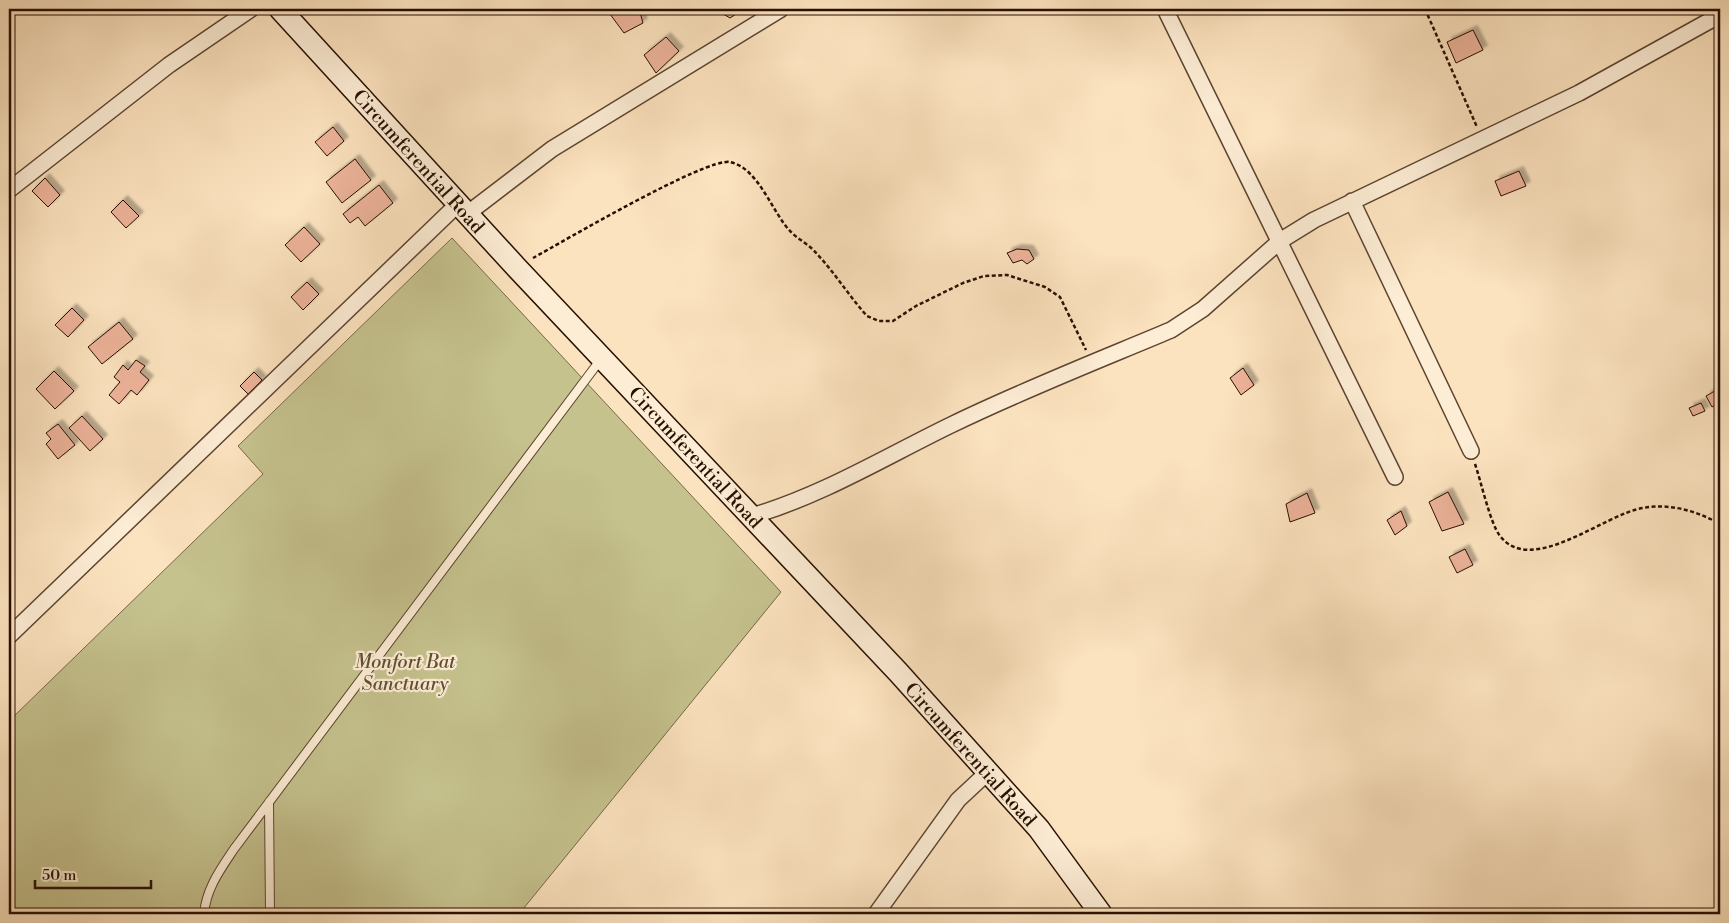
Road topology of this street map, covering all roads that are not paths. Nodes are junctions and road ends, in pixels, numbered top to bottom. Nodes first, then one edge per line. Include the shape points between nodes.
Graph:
1 (251, 9) edge
2 (280, 9) edge
3 (781, 9) edge
4 (1165, 9) edge
5 (1720, 15) edge
6 (9, 190) edge
7 (1352, 201) junction
8 (462, 209) junction
9 (1280, 241) junction
10 (602, 357) junction
11 (1471, 451) road end
12 (1395, 477) dead end
13 (752, 516) junction
14 (9, 636) edge
15 (988, 772) junction
16 (269, 802) junction
17 (204, 914) edge
18 (270, 914) edge
19 (876, 914) edge
20 (1101, 914) edge

1 - 6 street via 169,65
2 - 8 main road, Circumferential Road
3 - 8 street via 552,149
4 - 9 street
5 - 7 street via 1579,92
7 - 9 street
7 - 11 street
8 - 10 main road, Circumferential Road
8 - 14 street
9 - 12 street
9 - 13 street via 1187,321 951,425 818,492
10 - 13 main road, Circumferential Road
10 - 16 lane
13 - 15 main road, Circumferential Road
15 - 19 street via 958,800
15 - 20 main road, Circumferential Road via 1038,829
16 - 17 lane via 216,876 205,900
16 - 18 lane

